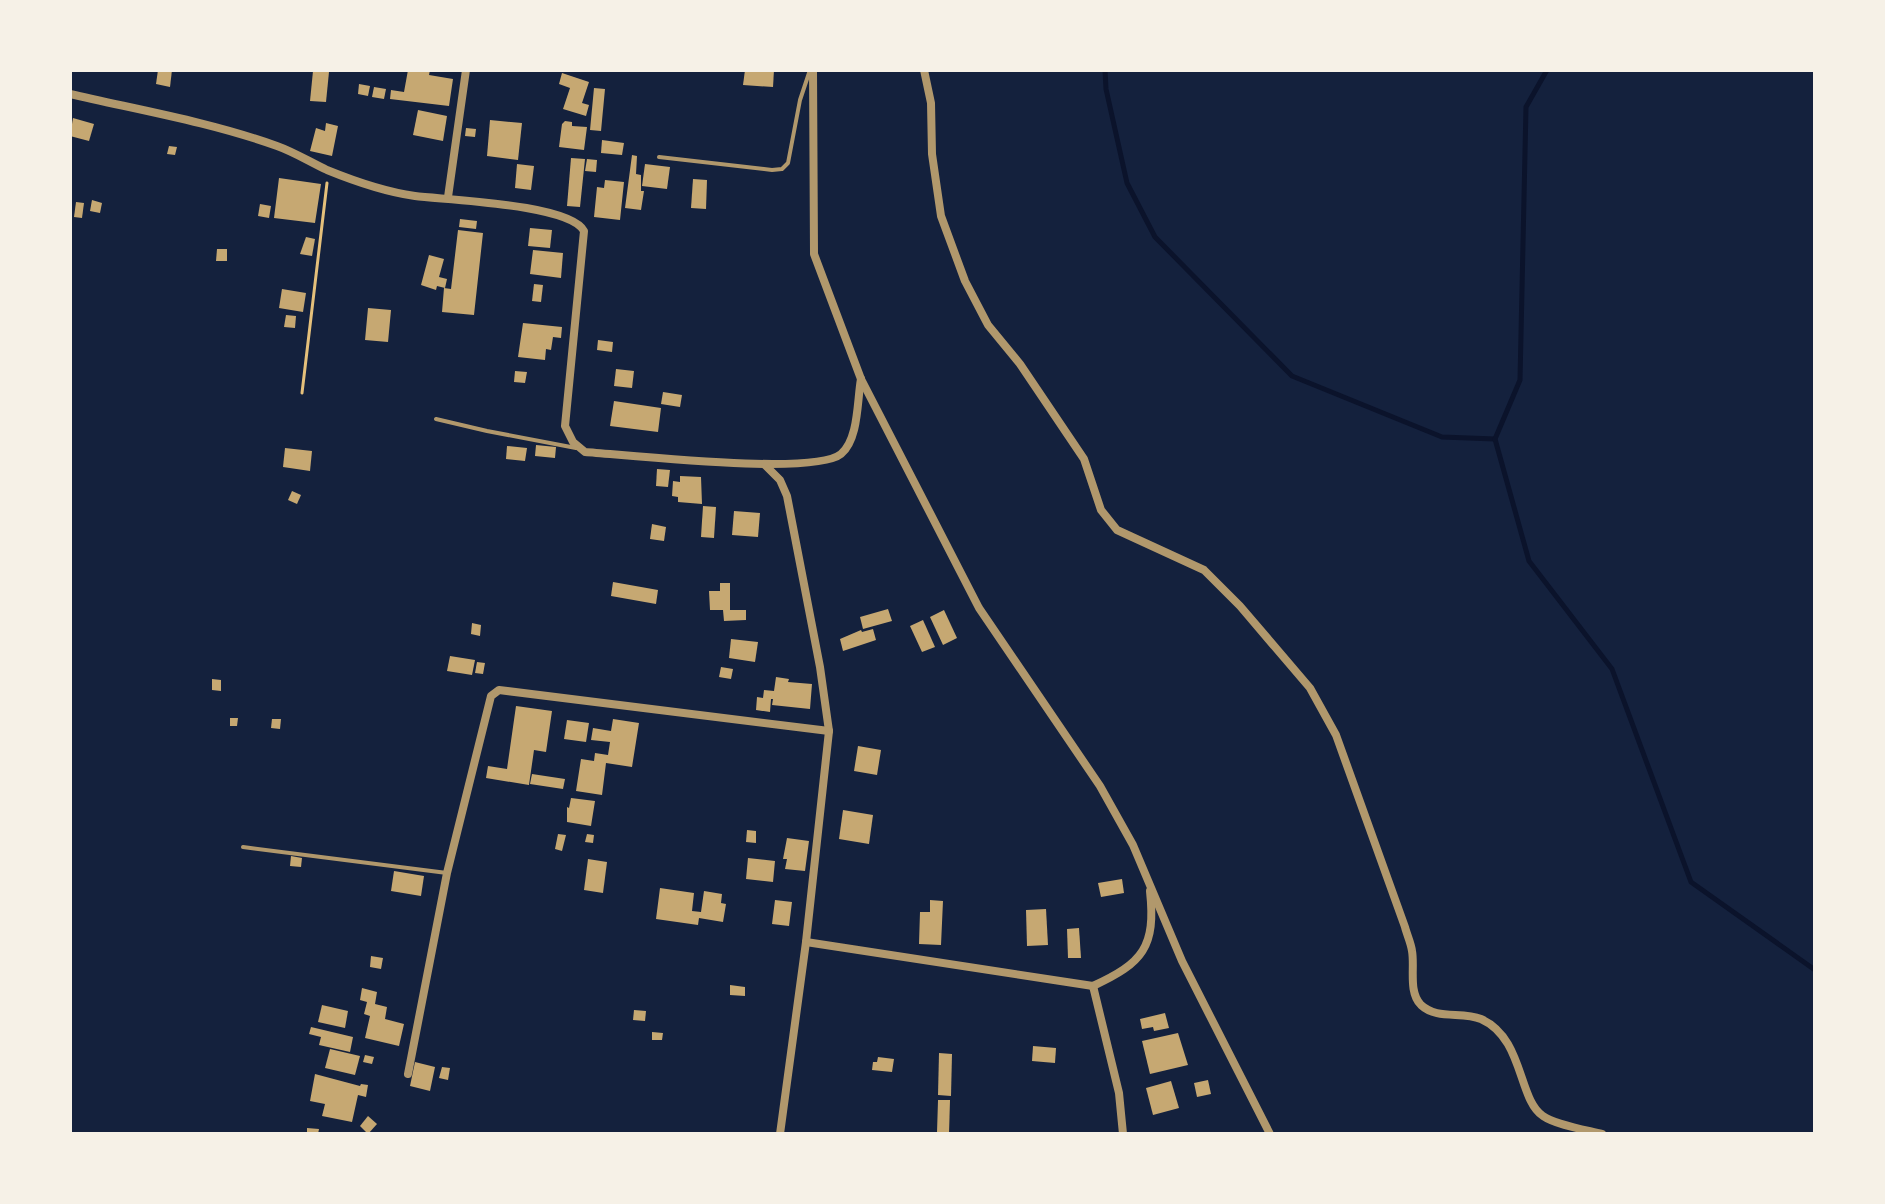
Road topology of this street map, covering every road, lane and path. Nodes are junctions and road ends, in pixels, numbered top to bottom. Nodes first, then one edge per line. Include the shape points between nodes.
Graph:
1 (466, 70) edge
2 (812, 70) edge
3 (924, 70) edge
4 (70, 94) edge
5 (659, 157) dead end
6 (328, 170) junction
7 (448, 197) junction
8 (861, 379) junction
9 (302, 393) dead end
10 (436, 419) dead end
11 (579, 449) junction
12 (765, 465) junction
13 (829, 731) junction
14 (243, 847) dead end
15 (447, 873) junction
16 (1148, 881) junction
17 (806, 942) junction
18 (1093, 986) junction
19 (408, 1074) dead end
20 (780, 1134) edge
21 (1123, 1134) edge
22 (1270, 1134) edge
23 (1602, 1134) edge

1 - 7 street
2 - 5 lane via 800,100 788,163 782,169
2 - 8 street via 814,254
3 - 23 street via 941,216 965,281 988,325 1084,459 1101,510 1117,530 1204,570 1310,688 1336,735 1405,927 1419,1003 1432,1012 1481,1019 1507,1041 1530,1100 1542,1116
4 - 6 street via 227,131
6 - 7 street via 415,196
6 - 9 path
7 - 11 street via 556,213 574,219 584,231 565,411 568,435
8 - 12 street via 850,444 840,455 824,462
8 - 16 street via 979,608 1100,786
10 - 11 lane
11 - 12 street
12 - 13 street via 787,496
13 - 15 street via 499,690 491,696
13 - 17 street
14 - 15 lane
15 - 19 street
16 - 18 street via 1152,913 1144,951 1123,972
16 - 22 street via 1182,961
17 - 18 street
17 - 20 street
18 - 21 street via 1119,1093

